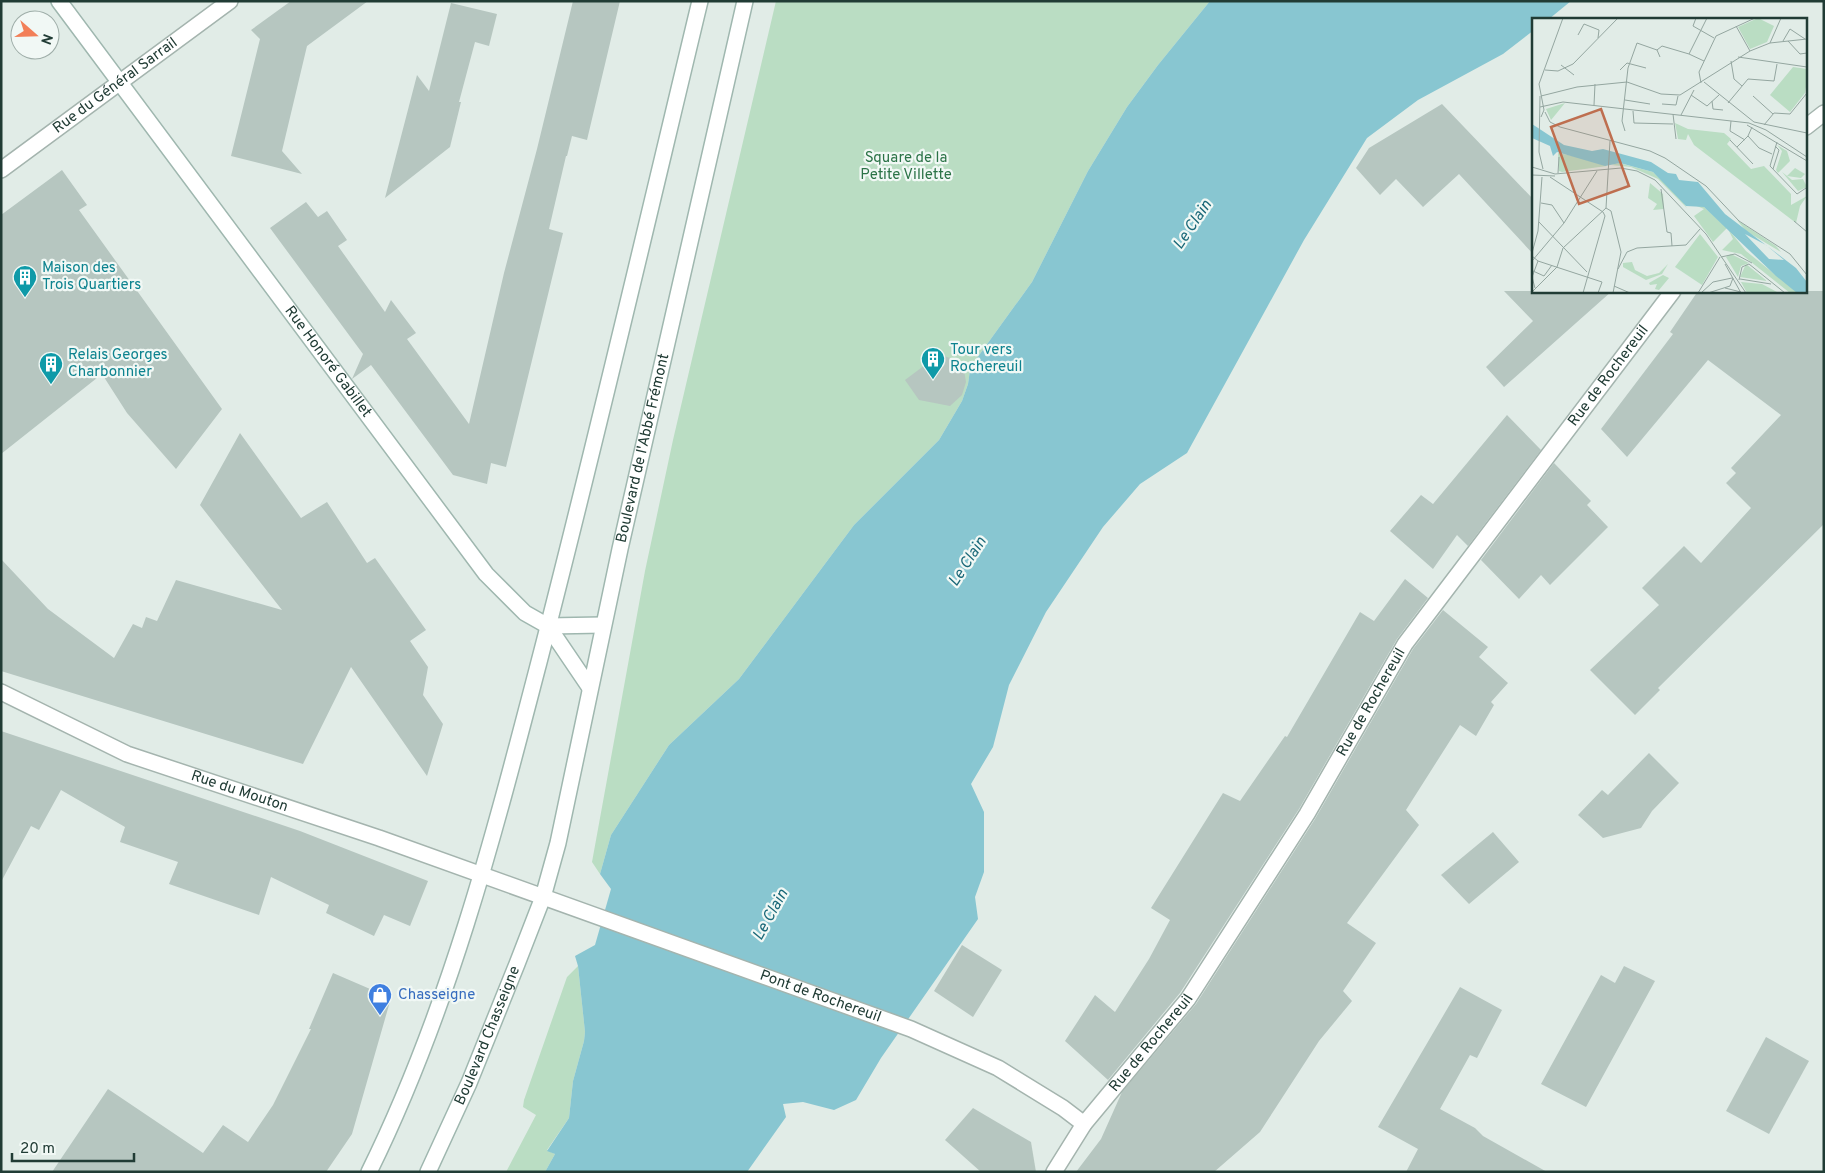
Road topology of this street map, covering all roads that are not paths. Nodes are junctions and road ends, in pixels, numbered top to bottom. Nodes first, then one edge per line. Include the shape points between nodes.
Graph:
1 (59, 1) edge
2 (230, 1) edge
3 (700, 1) edge
4 (745, 1) edge
5 (121, 83) junction
6 (1824, 113) edge
7 (1808, 125) edge
8 (1, 170) edge
9 (1672, 292) edge
10 (603, 624) junction
11 (548, 626) junction
12 (590, 688) junction
13 (1, 692) edge
14 (483, 875) junction
15 (543, 897) junction
16 (1084, 1124) junction
17 (369, 1172) edge
18 (428, 1172) edge
19 (1054, 1172) edge

1 - 5 street, Rue Honoré Gabillet
2 - 5 street, Rue du Général Sarrail
3 - 11 street via 572,538
4 - 10 street, Boulevard de l'Abbé Frémont
5 - 8 street, Rue du Général Sarrail
5 - 11 street, Rue Honoré Gabillet via 486,574 525,613
6 - 7 street
9 - 16 street, Rue de Rochereuil via 1405,644 1307,814 1188,1000
10 - 11 street
10 - 12 street, Boulevard de l'Abbé Frémont
11 - 12 street
11 - 14 street
12 - 15 street, Boulevard de l'Abbé Frémont via 558,843
13 - 14 street, Rue du Mouton via 127,754
14 - 15 street, Rue du Mouton
14 - 17 street via 405,1093
15 - 16 street, Pont de Rochereuil via 911,1029 998,1068
15 - 18 street, Boulevard Chasseigne via 469,1083
16 - 19 street, Rue de Rochereuil

